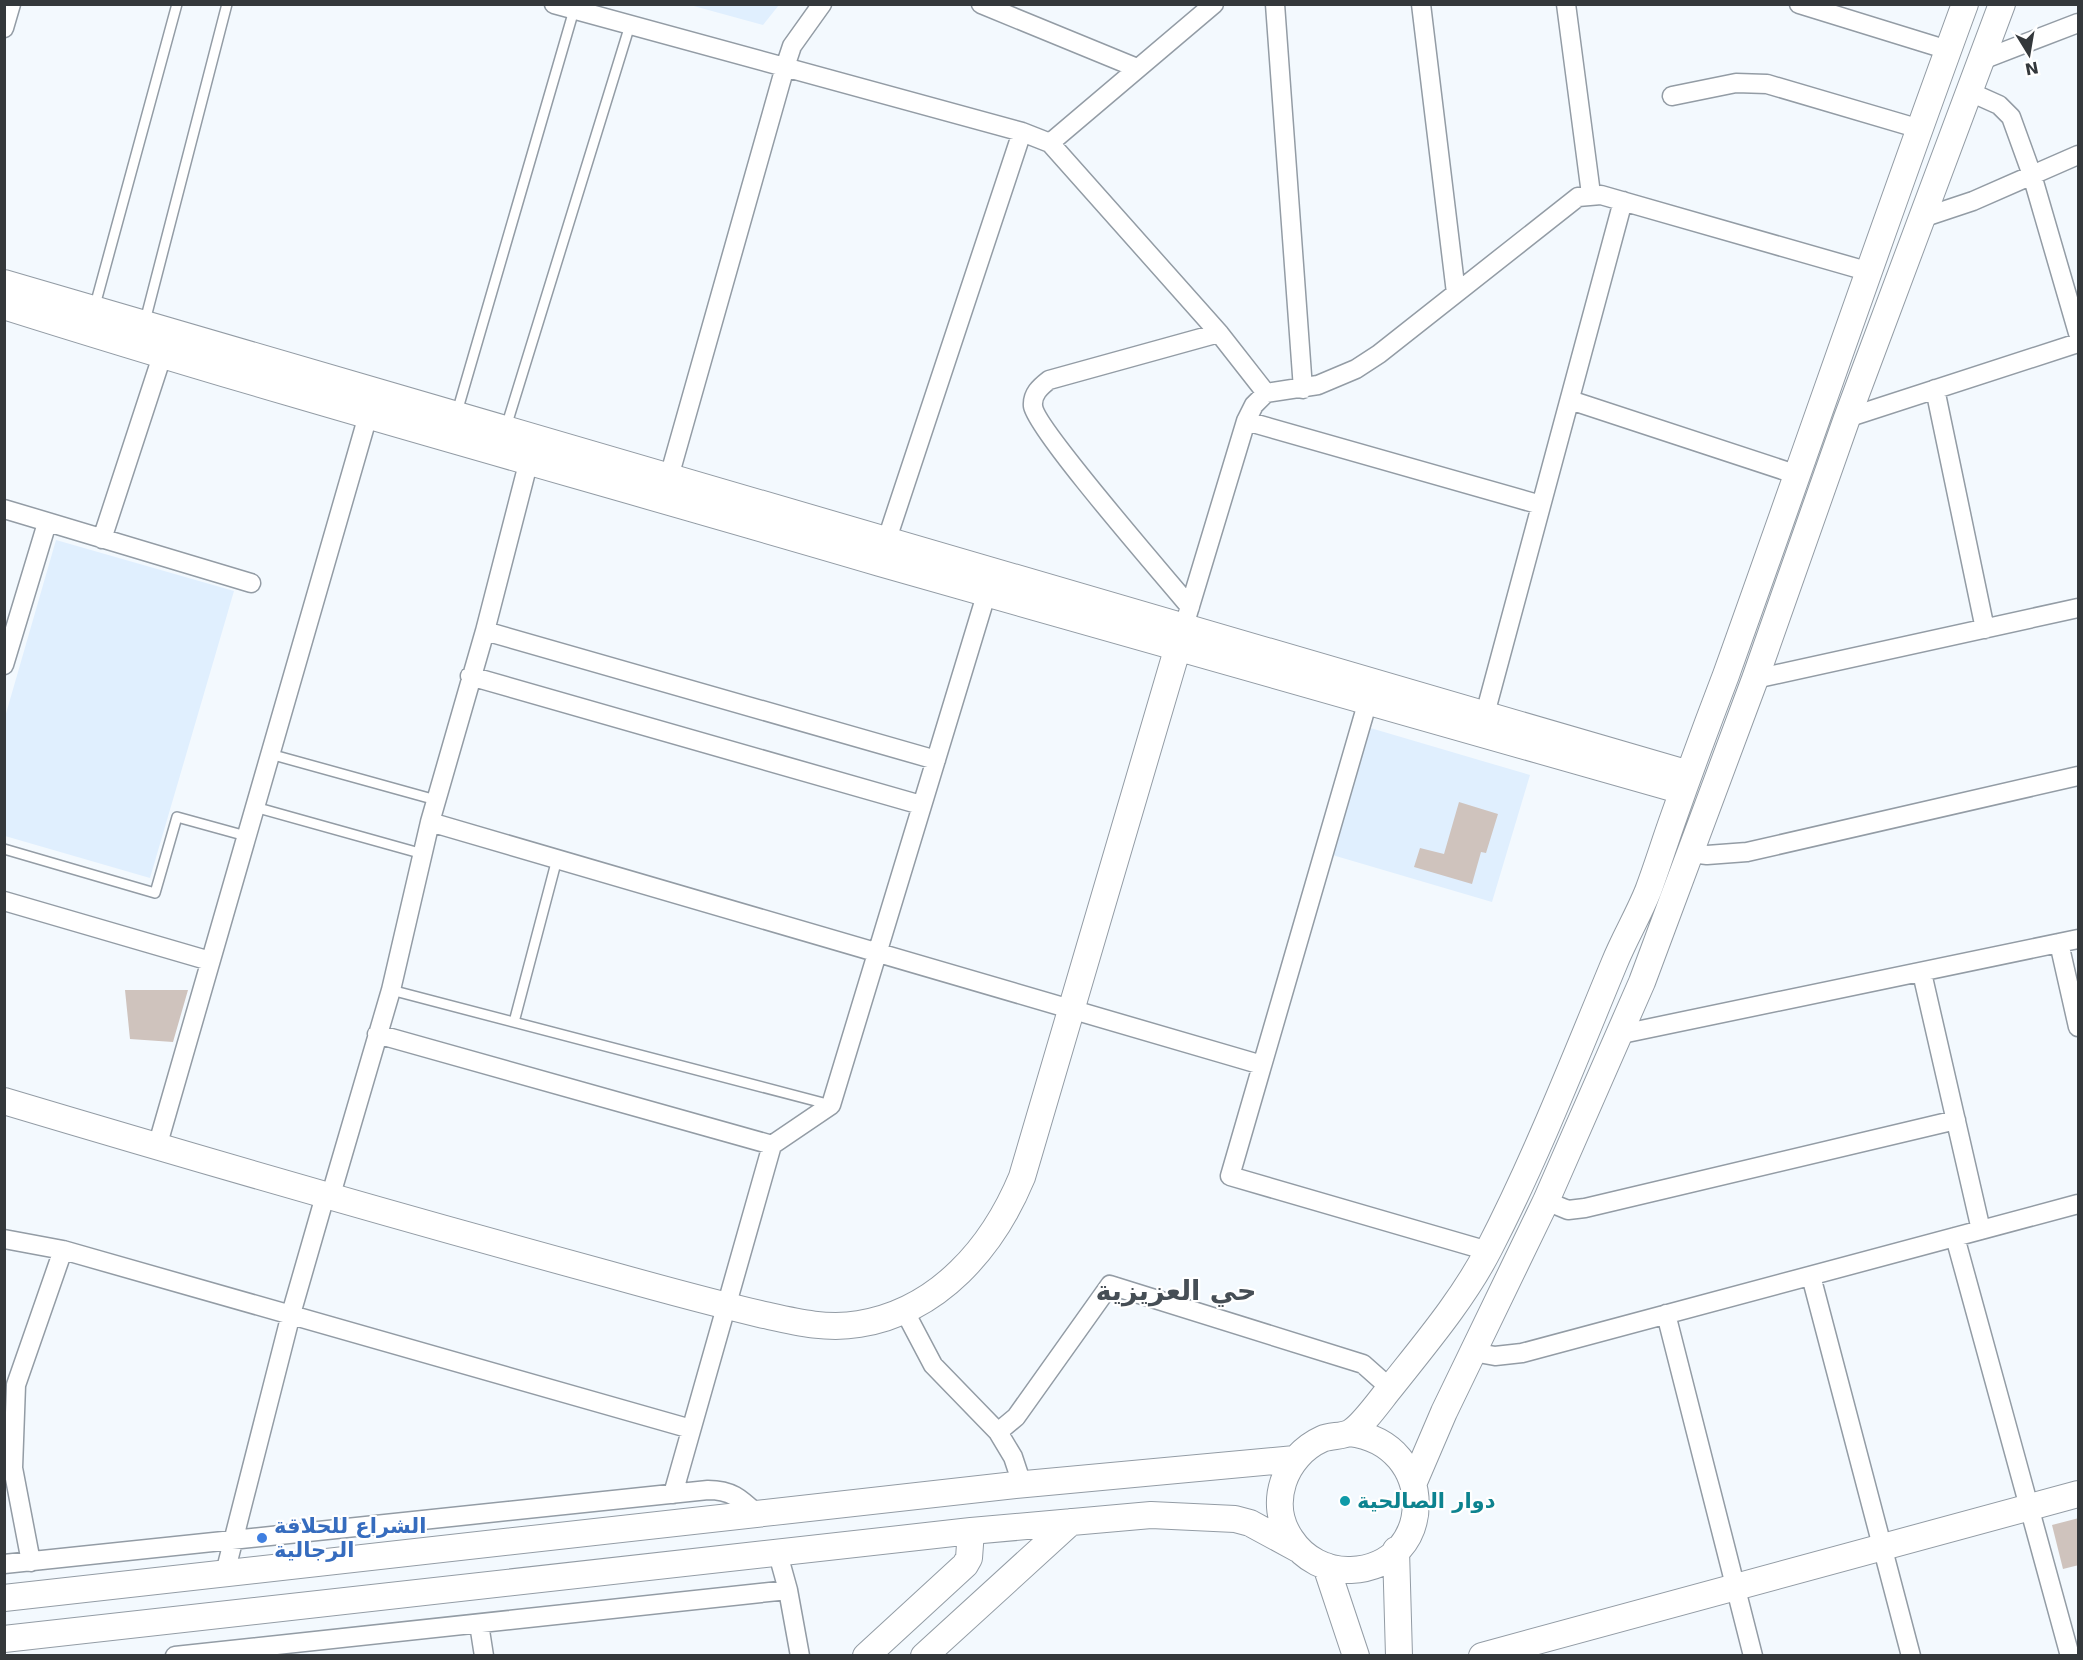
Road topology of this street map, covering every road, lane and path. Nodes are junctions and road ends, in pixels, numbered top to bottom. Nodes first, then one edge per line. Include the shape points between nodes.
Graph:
1 (11, 4) edge
2 (177, 4) edge
3 (227, 4) edge
4 (554, 4) edge
5 (822, 4) edge
6 (981, 4) edge
7 (1214, 4) edge
8 (1275, 4) edge
9 (1420, 4) edge
10 (1566, 4) edge
11 (1965, 4) edge
12 (2002, 4) edge
13 (1811, 6) edge
14 (1002, 8) edge
15 (574, 10) junction
16 (2079, 23) edge
17 (630, 25) junction
18 (4, 28) edge
19 (1948, 50) junction
20 (1982, 60) junction
21 (784, 67) junction
22 (1137, 68) junction
23 (1970, 92) junction
24 (1672, 96) dead end
25 (1920, 129) junction
26 (1022, 132) junction
27 (1050, 143) junction
28 (2079, 155) edge
29 (2032, 175) junction
30 (1591, 194) junction
31 (1623, 201) junction
32 (1922, 218) junction
33 (1870, 272) junction
34 (4, 283) edge
35 (1456, 292) junction
36 (4, 306) edge
37 (94, 309) junction
38 (144, 324) junction
39 (1219, 333) junction
40 (2079, 333) edge
41 (2079, 343) edge
42 (162, 356) junction
43 (1303, 388) junction
44 (1935, 389) junction
45 (375, 390) junction
46 (1266, 393) junction
47 (1569, 400) junction
48 (456, 415) junction
49 (368, 416) junction
50 (1847, 418) junction
51 (1246, 421) junction
52 (505, 429) junction
53 (528, 464) junction
54 (1798, 475) junction
55 (669, 477) junction
56 (1541, 505) junction
57 (4, 509) edge
58 (47, 523) junction
59 (102, 539) junction
60 (886, 539) junction
61 (251, 583) dead end
62 (986, 595) junction
63 (2079, 608) edge
64 (1184, 628) junction
65 (1985, 629) junction
66 (485, 631) junction
67 (4, 665) edge
68 (470, 676) junction
69 (1755, 679) junction
70 (1367, 704) junction
71 (1485, 714) junction
72 (270, 754) junction
73 (936, 760) junction
74 (2079, 776) edge
75 (1686, 783) junction
76 (436, 800) junction
77 (921, 806) junction
78 (255, 807) junction
79 (430, 822) junction
80 (246, 836) junction
81 (4, 849) edge
82 (1690, 853) junction
83 (423, 854) junction
84 (557, 859) junction
85 (4, 901) edge
86 (2079, 939) edge
87 (2059, 943) junction
88 (877, 954) junction
89 (210, 961) junction
90 (1922, 973) junction
91 (391, 990) junction
92 (1072, 1011) junction
93 (514, 1022) junction
94 (2079, 1027) edge
95 (376, 1034) junction
96 (1617, 1035) junction
97 (1262, 1065) junction
98 (4, 1101) edge
99 (831, 1105) junction
100 (1956, 1120) junction
101 (772, 1145) junction
102 (157, 1147) junction
103 (328, 1197) junction
104 (1546, 1201) junction
105 (2079, 1204) edge
106 (1982, 1230) junction
107 (1954, 1237) junction
108 (4, 1239) edge
109 (63, 1250) junction
110 (1488, 1251) junction
111 (1811, 1276) junction
112 (726, 1306) junction
113 (904, 1310) junction
114 (291, 1314) junction
115 (1666, 1314) junction
116 (1473, 1352) junction
117 (1390, 1388) junction
118 (692, 1429) junction
119 (998, 1432) junction
120 (1350, 1433) junction
121 (1294, 1459) junction
122 (1414, 1482) junction
123 (1022, 1484) junction
124 (673, 1494) junction
125 (2079, 1494) edge
126 (2029, 1507) junction
127 (757, 1514) junction
128 (1071, 1522) junction
129 (971, 1531) junction
130 (232, 1540) junction
131 (1882, 1547) junction
132 (1396, 1550) junction
133 (1301, 1551) junction
134 (778, 1554) junction
135 (31, 1562) junction
136 (4, 1564) edge
137 (1326, 1566) junction
138 (225, 1573) junction
139 (1735, 1587) junction
140 (788, 1590) junction
141 (4, 1598) edge
142 (479, 1624) junction
143 (12, 1644) edge
144 (1534, 1649) edge
145 (205, 1654) edge
146 (174, 1656) edge
147 (484, 1656) edge
148 (800, 1656) edge
149 (866, 1656) edge
150 (924, 1656) edge
151 (1356, 1656) edge
152 (1399, 1656) edge
153 (1482, 1656) edge
154 (1753, 1656) edge
155 (1911, 1656) edge
156 (2070, 1656) edge

1 - 18 street
2 - 37 lane
3 - 38 lane
4 - 15 street
5 - 21 street via 799,36
6 - 14 street
7 - 22 street
8 - 43 street
9 - 35 street
10 - 30 street
11 - 19 street
12 - 20 street
13 - 19 street
14 - 22 street
15 - 17 street
15 - 48 lane
16 - 20 street
17 - 21 street
17 - 52 lane
19 - 25 street
20 - 23 street
21 - 26 street
21 - 55 street
22 - 27 street
23 - 29 street via 1999,105 2011,117
23 - 32 street
24 - 25 street via 1736,83 1767,84
25 - 33 street
26 - 27 street
26 - 60 street
27 - 39 street
28 - 29 street
29 - 32 street
29 - 40 street
30 - 31 street
30 - 35 street via 1570,201
31 - 33 street
31 - 47 street
32 - 50 street
33 - 54 street
34 - 37 street
35 - 43 street via 1379,354 1335,378
36 - 42 street
37 - 38 street
38 - 45 street
39 - 46 street
39 - 64 street via 1049,380 1034,399 1035,414
41 - 44 street
42 - 49 street
42 - 59 street
43 - 46 street
44 - 50 street
44 - 65 street
45 - 48 street
45 - 49 street
46 - 51 street
47 - 54 street
47 - 56 street
48 - 52 street
49 - 53 street
49 - 72 street
50 - 69 street
51 - 56 street
51 - 64 street
52 - 55 street
53 - 62 street
53 - 66 street
54 - 75 street
55 - 60 street
56 - 71 street
57 - 58 street
58 - 59 street
58 - 67 street
59 - 61 street
60 - 64 street
62 - 64 street
62 - 73 street
63 - 65 street
64 - 70 street
64 - 71 street
64 - 92 street
65 - 69 street
66 - 68 street
66 - 73 street
68 - 76 street
68 - 77 street
69 - 82 street
70 - 75 street
70 - 97 street
71 - 75 street
72 - 76 lane
72 - 78 street
73 - 77 street
74 - 82 street via 1747,852
75 - 110 street via 1648,890
76 - 79 street
77 - 88 street
78 - 80 street
78 - 83 lane
79 - 83 street
79 - 84 street
80 - 81 lane via 177,817 155,893
80 - 89 street
82 - 96 street via 1642,982
83 - 91 street
84 - 88 street
84 - 93 lane
85 - 89 street
86 - 87 street
87 - 90 street
87 - 94 street
88 - 92 street
88 - 99 street
89 - 102 street
90 - 96 street
90 - 100 street
91 - 93 lane
91 - 95 street
92 - 97 street
92 - 113 street via 1010,1207 961,1272 943,1288
93 - 99 lane
95 - 101 street
95 - 103 street
96 - 104 street
97 - 110 street via 1230,1176
98 - 102 street
99 - 101 street
100 - 104 street via 1585,1208 1568,1210
100 - 106 street
101 - 112 street
102 - 103 street
103 - 112 street
103 - 114 street
104 - 116 street
105 - 106 street
106 - 107 street
107 - 111 street
107 - 126 street
108 - 109 street
109 - 114 street
109 - 135 street via 16,1385 13,1468
110 - 117 street
111 - 115 street
111 - 131 street
112 - 113 street via 808,1325 837,1326 859,1324
112 - 118 street
113 - 119 street via 933,1365
114 - 118 street
114 - 130 street
115 - 116 street via 1522,1353 1495,1356
115 - 139 street
116 - 122 street
117 - 119 street via 1363,1364 1110,1285 1016,1417
117 - 120 street
118 - 124 street
119 - 123 street via 1013,1457
120 - 121 street via 1319,1440
120 - 122 street via 1371,1437 1390,1447
121 - 123 street
121 - 133 street via 1282,1484 1280,1512 1291,1540
122 - 132 street via 1414,1519
123 - 127 street
124 - 127 street via 725,1490 736,1494
124 - 130 street
125 - 126 street
126 - 131 street
126 - 156 street
127 - 138 street
128 - 129 street
128 - 133 street via 1151,1515 1212,1516 1250,1523
128 - 150 street
129 - 134 street
129 - 149 street via 965,1565
130 - 135 street
130 - 138 street
131 - 139 street
131 - 155 street
132 - 137 street via 1363,1568
132 - 152 street
133 - 137 street
134 - 140 street
134 - 143 street
135 - 136 street
137 - 151 street
138 - 141 street
139 - 144 street
139 - 154 street
140 - 142 street
140 - 148 street
142 - 145 street
142 - 147 street
144 - 153 street
145 - 146 street

